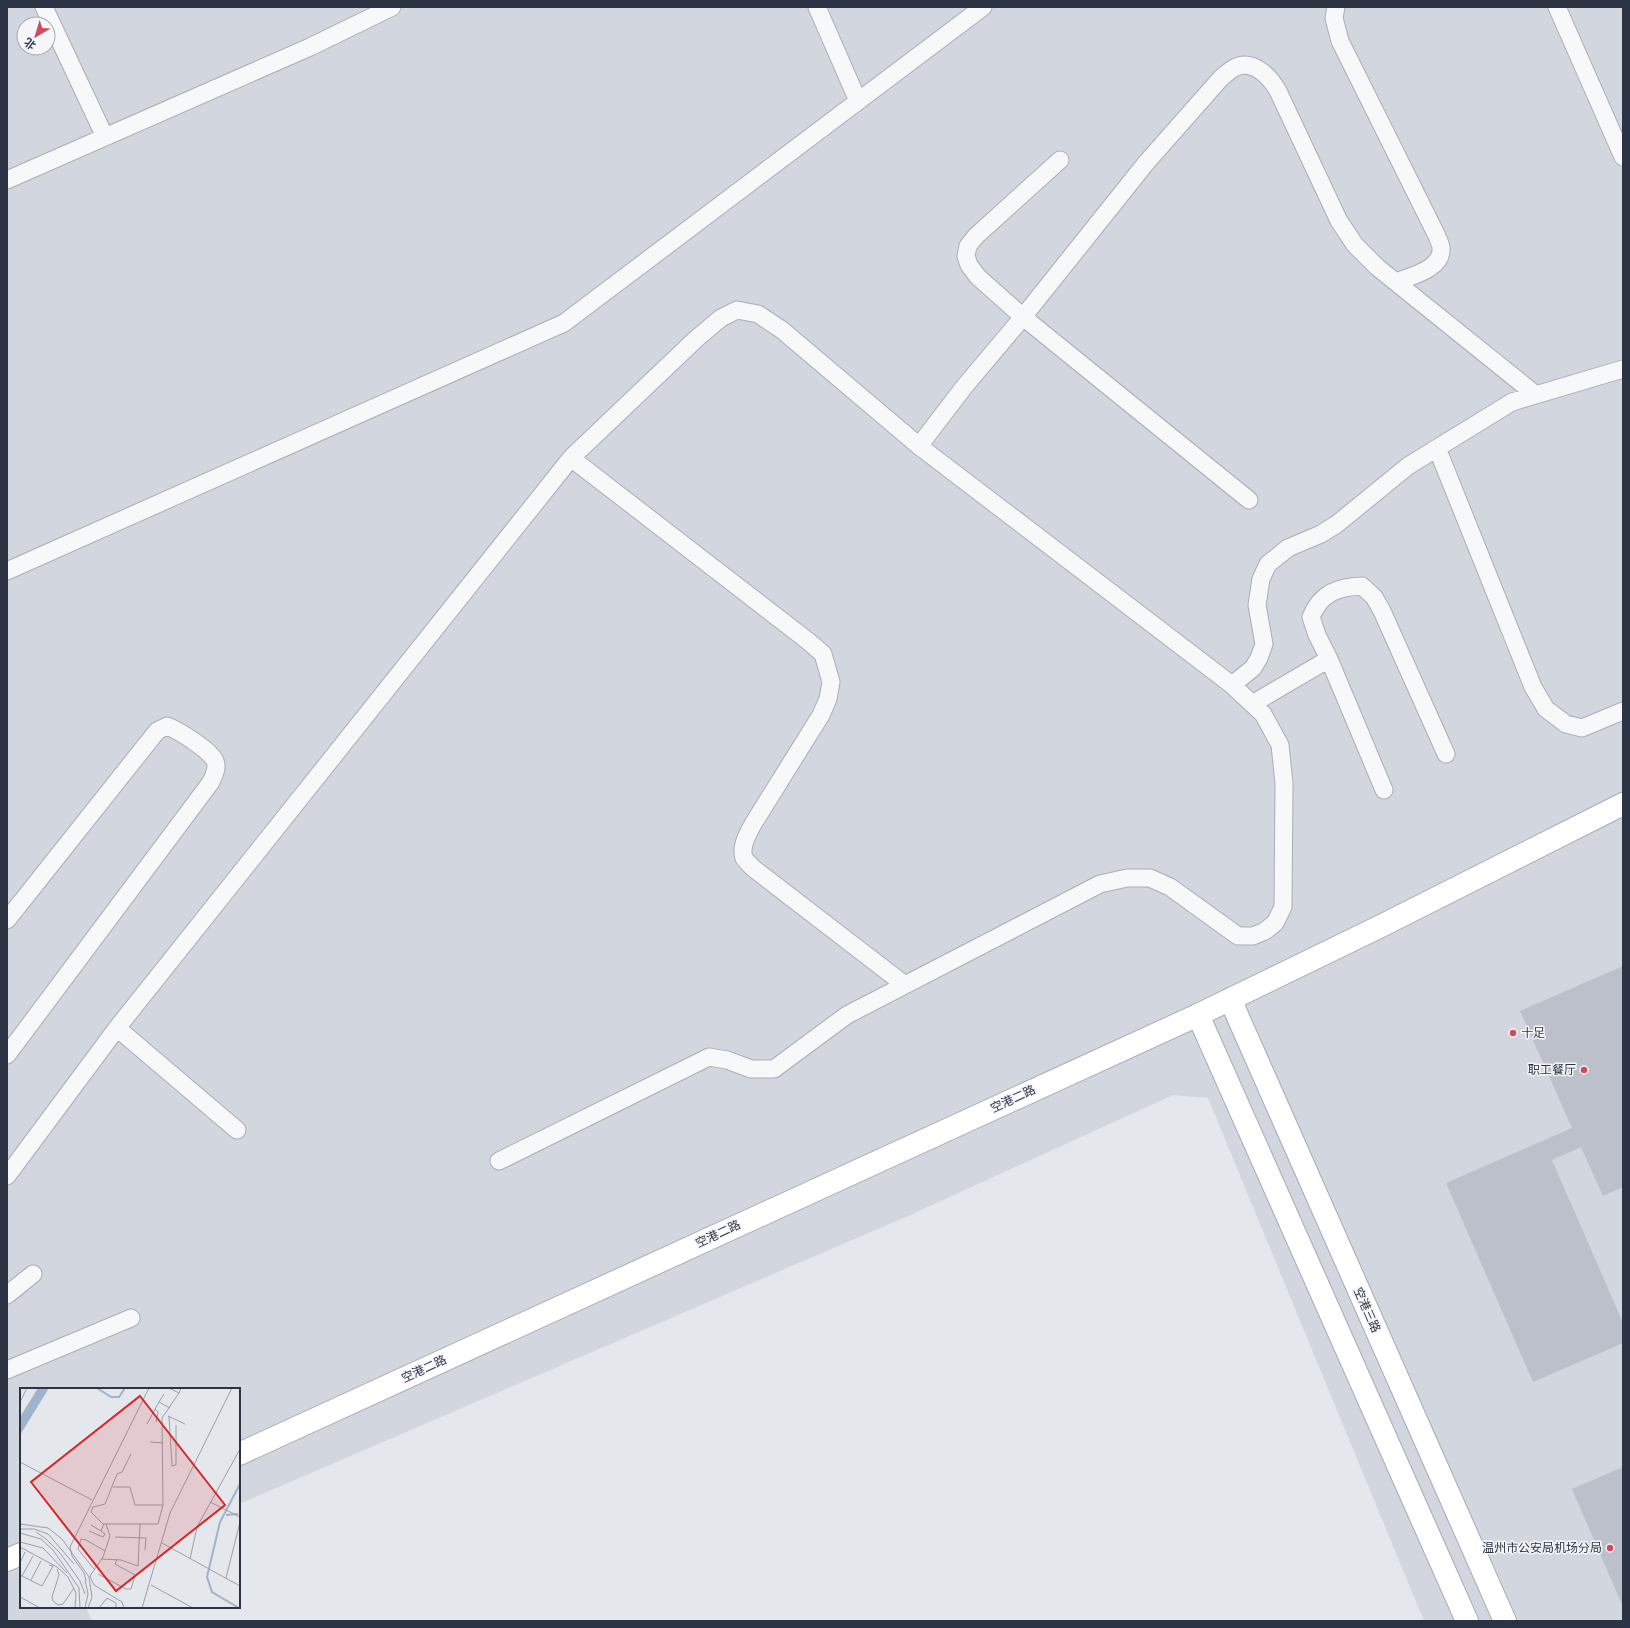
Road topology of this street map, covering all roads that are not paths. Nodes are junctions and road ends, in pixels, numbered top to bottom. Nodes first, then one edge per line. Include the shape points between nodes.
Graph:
1 (44, 7) edge
2 (392, 7) edge
3 (817, 7) edge
4 (983, 7) edge
5 (1336, 7) edge
6 (1557, 7) edge
7 (858, 101) junction
8 (104, 137) junction
9 (1623, 157) edge
10 (1060, 160) dead end
11 (7, 180) edge
12 (1396, 282) junction
13 (1023, 317) junction
14 (1623, 369) edge
15 (1536, 395) junction
16 (919, 446) junction
17 (1437, 448) junction
18 (571, 458) junction
19 (1249, 500) dead end
20 (7, 571) edge
21 (1329, 659) junction
22 (1232, 685) junction
23 (1252, 704) junction
24 (1623, 711) edge
25 (1446, 754) dead end
26 (1384, 790) dead end
27 (1623, 804) edge
28 (7, 920) edge
29 (905, 985) junction
30 (1230, 999) junction
31 (1198, 1015) junction
32 (117, 1028) junction
33 (7, 1055) edge
34 (237, 1130) dead end
35 (499, 1161) dead end
36 (7, 1176) edge
37 (33, 1274) dead end
38 (7, 1295) edge
39 (131, 1318) dead end
40 (7, 1370) edge
41 (240, 1454) edge
42 (20, 1554) edge
43 (7, 1560) edge
44 (1467, 1621) edge
45 (1505, 1621) edge

1 - 8 lane
2 - 8 lane via 310,47
3 - 7 lane
4 - 7 lane
5 - 12 lane via 1334,18 1340,41 1441,248 1440,257 1432,266
6 - 9 lane
7 - 20 lane via 564,323
8 - 11 lane
10 - 13 lane via 968,246 966,256 978,277
12 - 13 lane via 1355,245 1339,221 1271,79 1256,68 1245,66 1235,68 1221,78 1146,163
12 - 15 lane
13 - 16 lane
13 - 19 lane
14 - 15 lane
15 - 17 lane via 1512,402
16 - 18 lane via 782,330 758,314 737,310 721,318 696,339
16 - 22 lane
17 - 22 lane via 1408,466 1337,524 1288,548 1268,564 1260,579 1257,604 1264,644 1254,668
17 - 24 lane via 1533,687 1546,709 1566,724 1582,728
18 - 29 lane via 823,654 831,682 828,699 821,715 753,824 745,842 744,858 753,868
18 - 32 lane
21 - 23 lane
21 - 25 lane via 1311,617 1324,597 1345,586 1362,586 1374,597 1382,611
21 - 26 lane
22 - 23 lane
23 - 29 lane via 1263,714 1280,745 1284,783 1283,907 1275,923 1253,936 1238,936 1170,887 1150,878 1127,878 1100,884
27 - 30 main road, 空港二路
28 - 33 lane via 157,730 167,726 178,729 215,761 216,770 211,782
29 - 35 lane via 847,1015 774,1069 751,1069 727,1060 709,1057
30 - 31 main road, 空港二路
30 - 45 main road, 空港三路
31 - 41 main road, 空港二路
31 - 44 main road
32 - 34 lane
32 - 36 lane
37 - 38 lane
39 - 40 lane
42 - 43 main road

